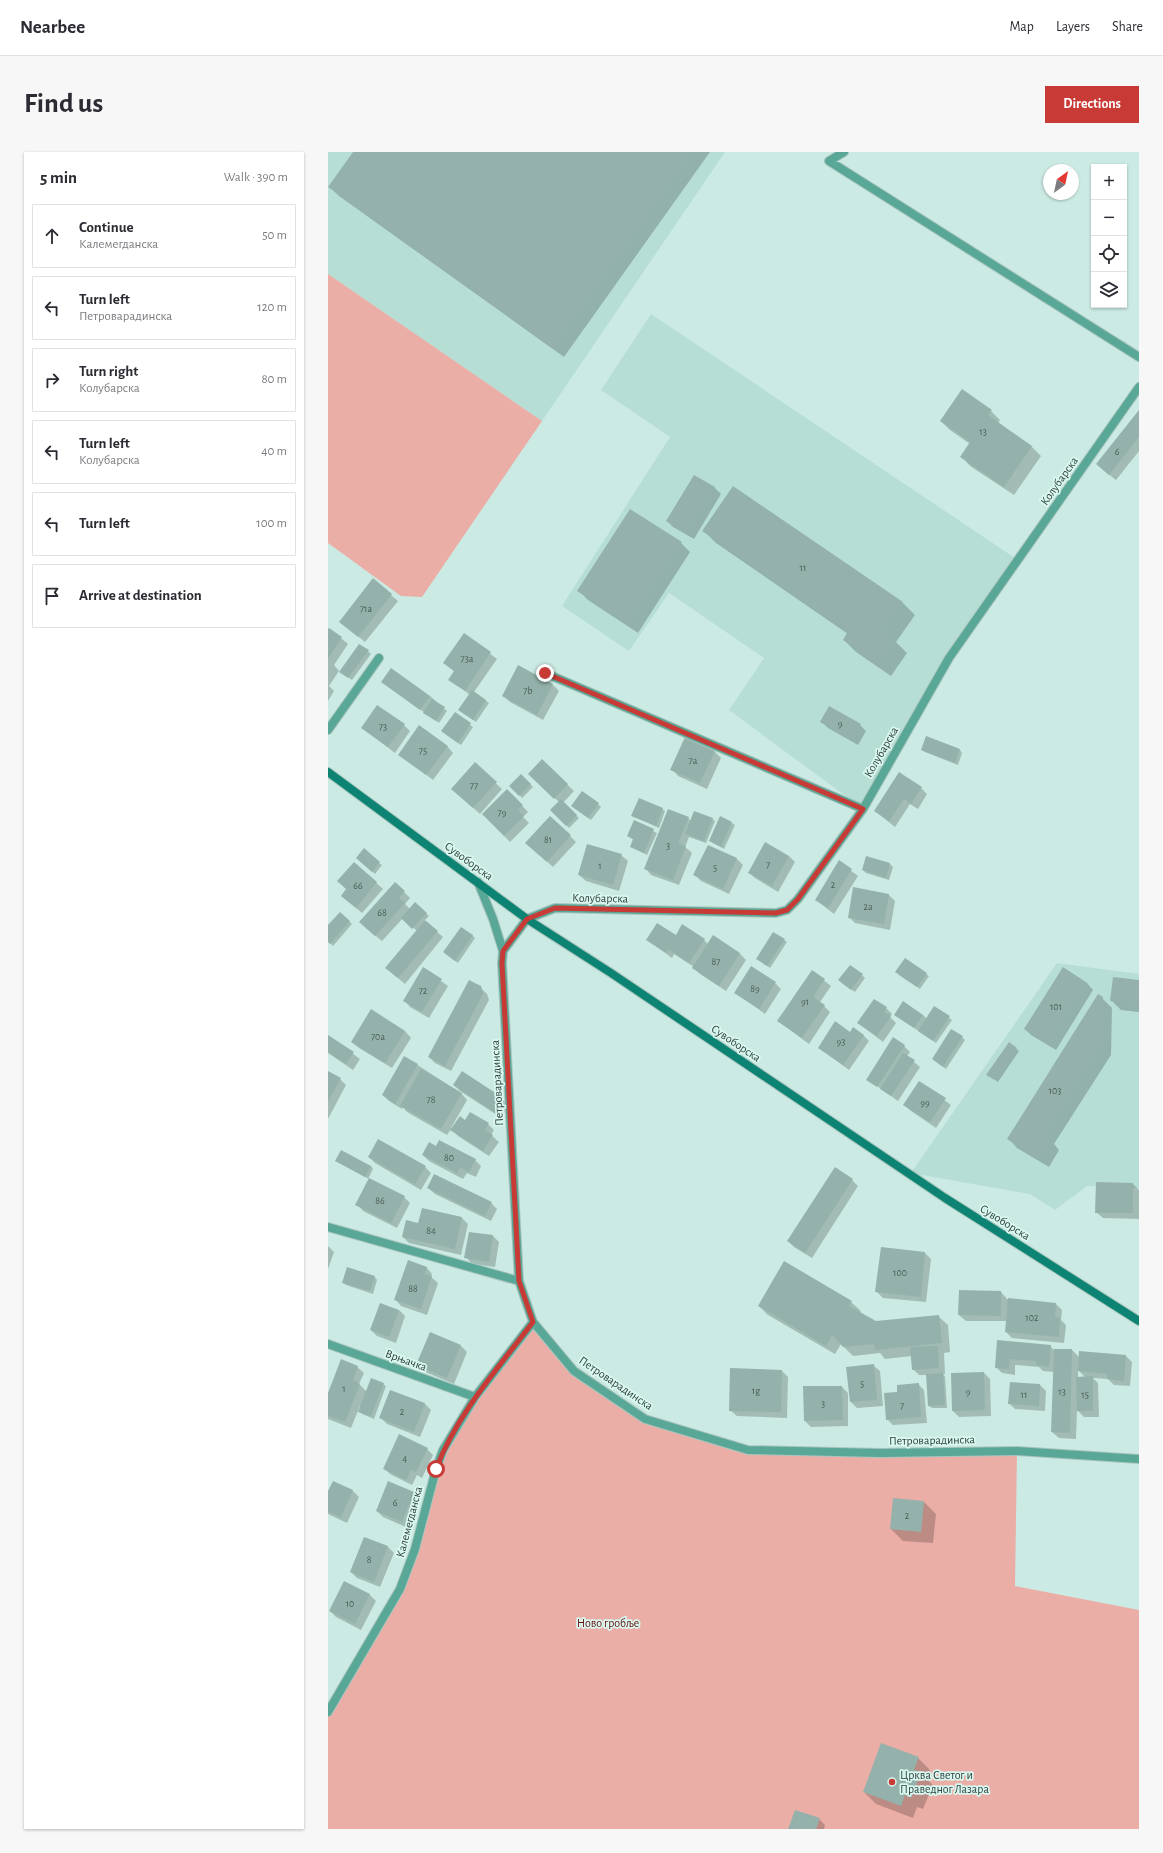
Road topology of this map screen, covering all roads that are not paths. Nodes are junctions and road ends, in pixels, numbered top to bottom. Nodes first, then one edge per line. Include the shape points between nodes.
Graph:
1 (844, 152) edge
2 (1139, 357) edge
3 (1139, 387) edge
4 (379, 658) dead end
5 (545, 673) dead end
6 (328, 730) edge
7 (328, 772) edge
8 (863, 809) junction
9 (478, 882) junction
10 (527, 919) junction
11 (503, 951) junction
12 (328, 1227) edge
13 (519, 1281) junction
14 (1139, 1321) edge
15 (533, 1322) junction
16 (328, 1344) edge
17 (475, 1398) junction
18 (1139, 1459) edge
19 (328, 1712) edge

1 - 2 street via 829,161
3 - 8 street, Колубарска via 949,658
4 - 6 street
5 - 8 street
7 - 9 main road, Сувоборска
8 - 10 street, Колубарска via 798,899 787,910 776,913 555,908
9 - 10 main road, Сувоборска
9 - 11 street, Петроварадинска
10 - 11 street
10 - 14 main road, Сувоборска via 945,1198
11 - 13 street, Петроварадинска
12 - 13 street
13 - 15 street, Петроварадинска
15 - 17 street, Калемегданска
15 - 18 street, Петроварадинска via 574,1371 645,1419 748,1450 880,1453 1017,1451
16 - 17 street, Врњачка
17 - 19 street, Калемегданска via 443,1450 415,1549 400,1589

